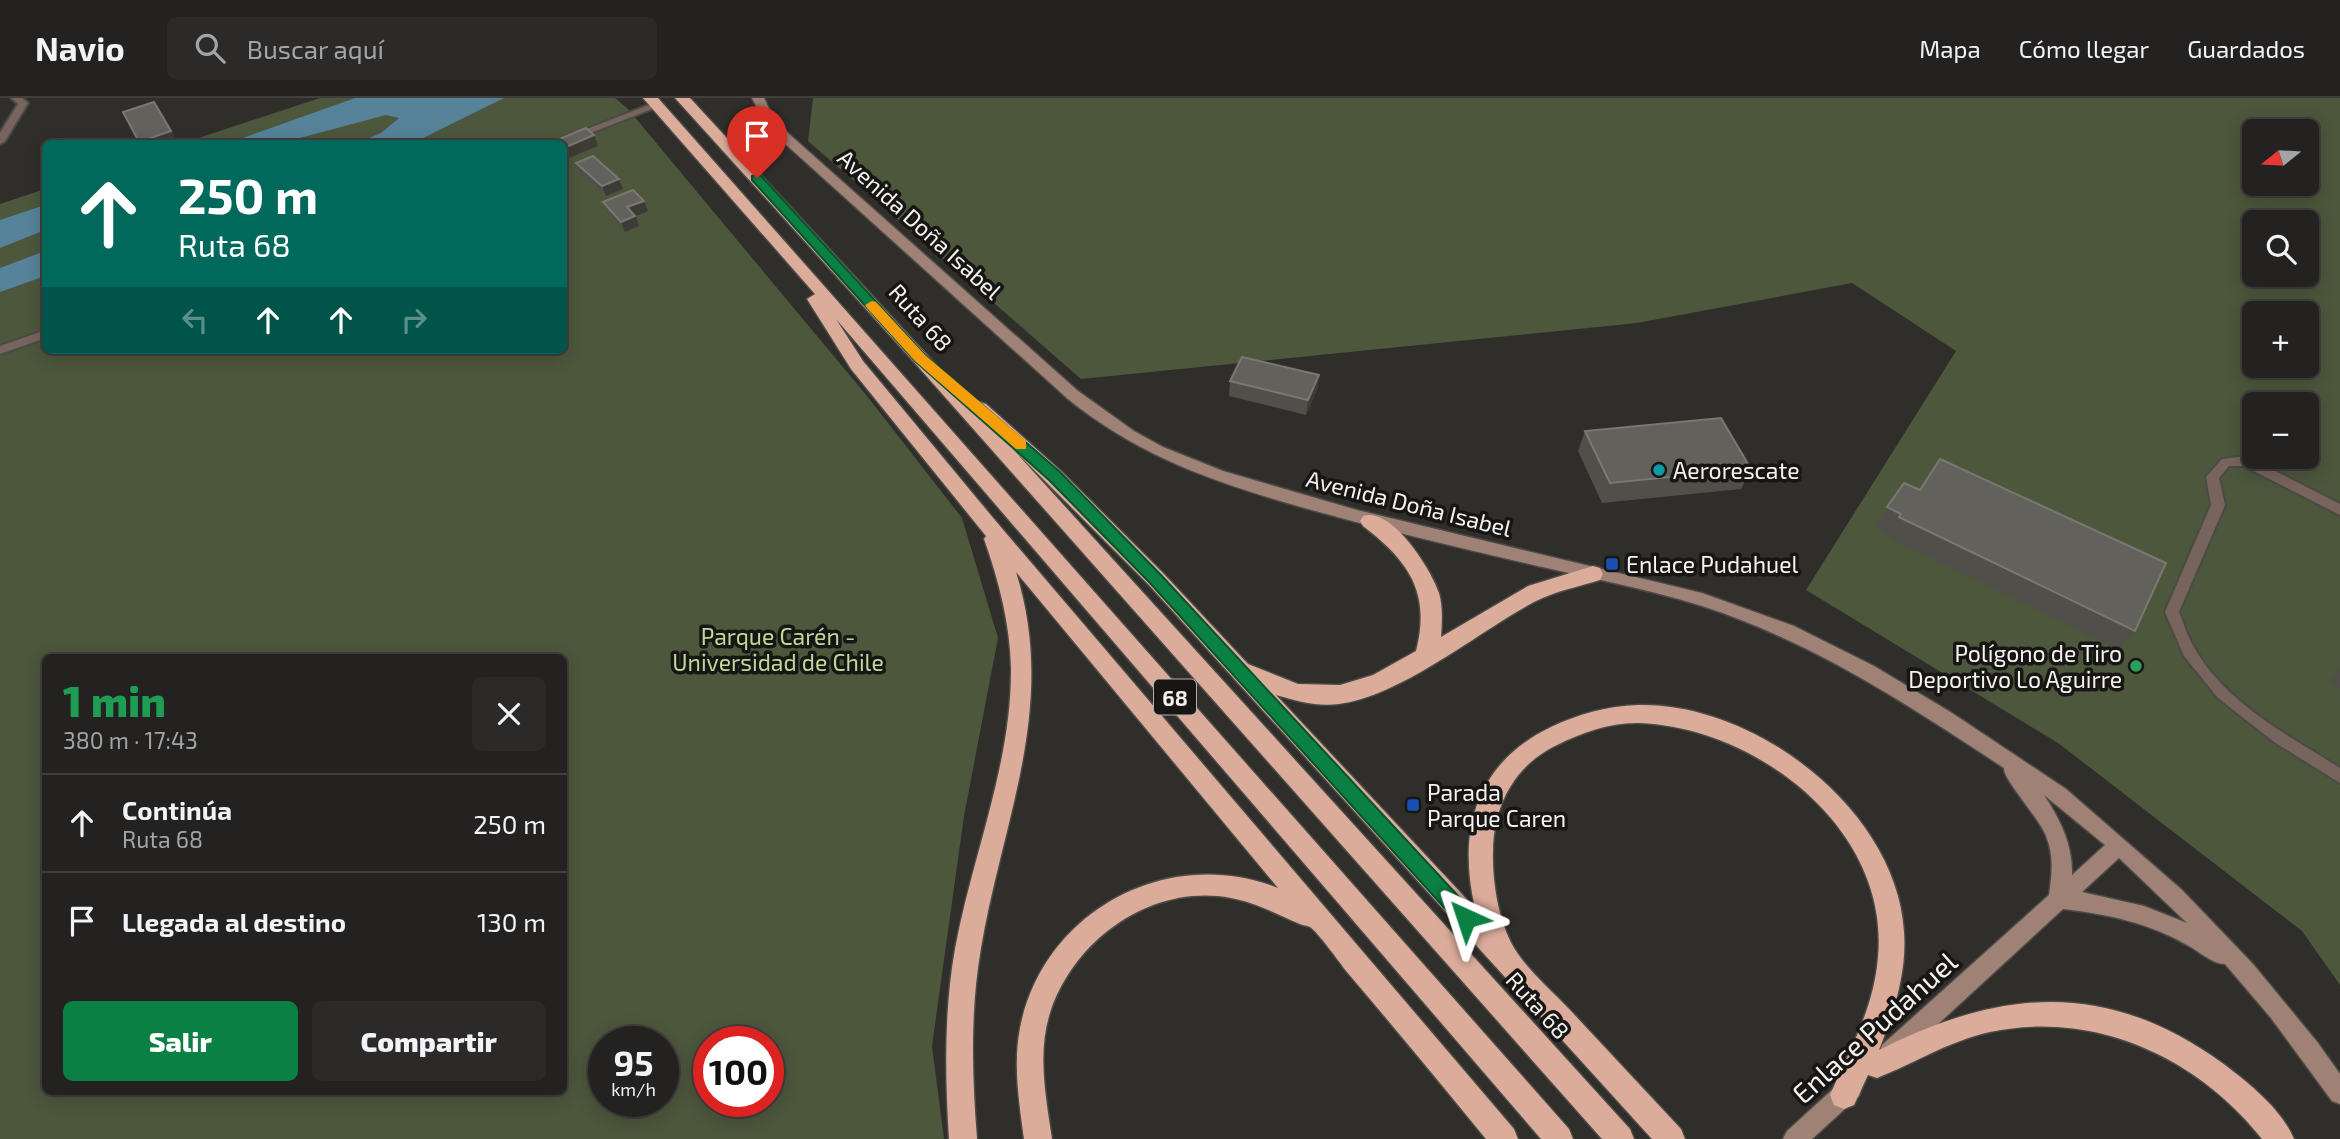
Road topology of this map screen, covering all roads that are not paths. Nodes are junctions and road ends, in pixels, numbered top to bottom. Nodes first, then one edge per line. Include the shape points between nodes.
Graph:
1 (16, 98) edge
2 (682, 98) edge
3 (758, 98) edge
4 (654, 102) edge
5 (563, 140) edge
6 (0, 141) edge
7 (791, 256) junction
8 (42, 335) edge
9 (0, 350) edge
10 (920, 358) junction
11 (2340, 510) edge
12 (1370, 521) junction
13 (987, 524) junction
14 (1593, 573) junction
15 (1425, 657) junction
16 (1237, 668) junction
17 (1984, 744) junction
18 (2340, 776) edge
19 (2118, 846) junction
20 (2059, 899) junction
21 (1323, 926) junction
22 (1511, 968) junction
23 (2254, 979) junction
24 (1877, 1065) junction
25 (2340, 1093) edge
26 (1844, 1095) junction
27 (963, 1139) edge
28 (1038, 1139) edge
29 (1504, 1139) edge
30 (1559, 1139) edge
31 (1620, 1139) edge
32 (1671, 1139) edge
33 (1795, 1139) edge
34 (2280, 1139) edge

1 - 6 lane via 23,103
2 - 10 highway, Ruta 68 / 68
3 - 12 street, Avenida Doña Isabel via 785,137 1114,428 1192,468
4 - 5 lane
4 - 7 highway, 68
7 - 13 highway via 857,365
7 - 30 highway, 68
8 - 9 lane
10 - 16 highway via 1054,476
10 - 31 highway, Ruta 68 / 68
11 - 18 lane via 2246,461 2226,462 2212,477 2218,506 2172,612 2190,655 2236,707
12 - 14 street, Avenida Doña Isabel
12 - 15 highway via 1399,543 1427,587 1433,622
13 - 21 highway
13 - 27 highway via 1015,609 1022,682 1016,736 967,952 959,1054
14 - 15 highway via 1531,594
14 - 17 street, Avenida Doña Isabel via 1659,588 1785,629 1921,700
15 - 16 highway via 1375,686 1330,696 1286,690
16 - 22 highway
17 - 19 street, Avenida Doña Isabel via 2058,795
17 - 20 street via 2022,781 2049,821 2062,863
19 - 20 street, Enlace Pudahuel
19 - 23 street, Avenida Doña Isabel
20 - 23 street via 2106,904 2156,919 2207,944
20 - 24 street, Enlace Pudahuel
21 - 28 highway via 1246,888 1207,884 1133,901 1097,921 1063,958 1038,1011 1029,1066
21 - 29 highway
22 - 26 highway via 1491,921 1480,848 1489,799 1511,765 1543,740 1601,717 1667,717 1718,729 1766,750 1811,782 1849,823 1885,890 1892,927 1886,985 1872,1035
22 - 32 highway
23 - 25 street
24 - 26 street, Enlace Pudahuel
24 - 34 highway via 1911,1046 1984,1021 2040,1012 2087,1015 2140,1031 2196,1060 2248,1102
26 - 33 street, Enlace Pudahuel

